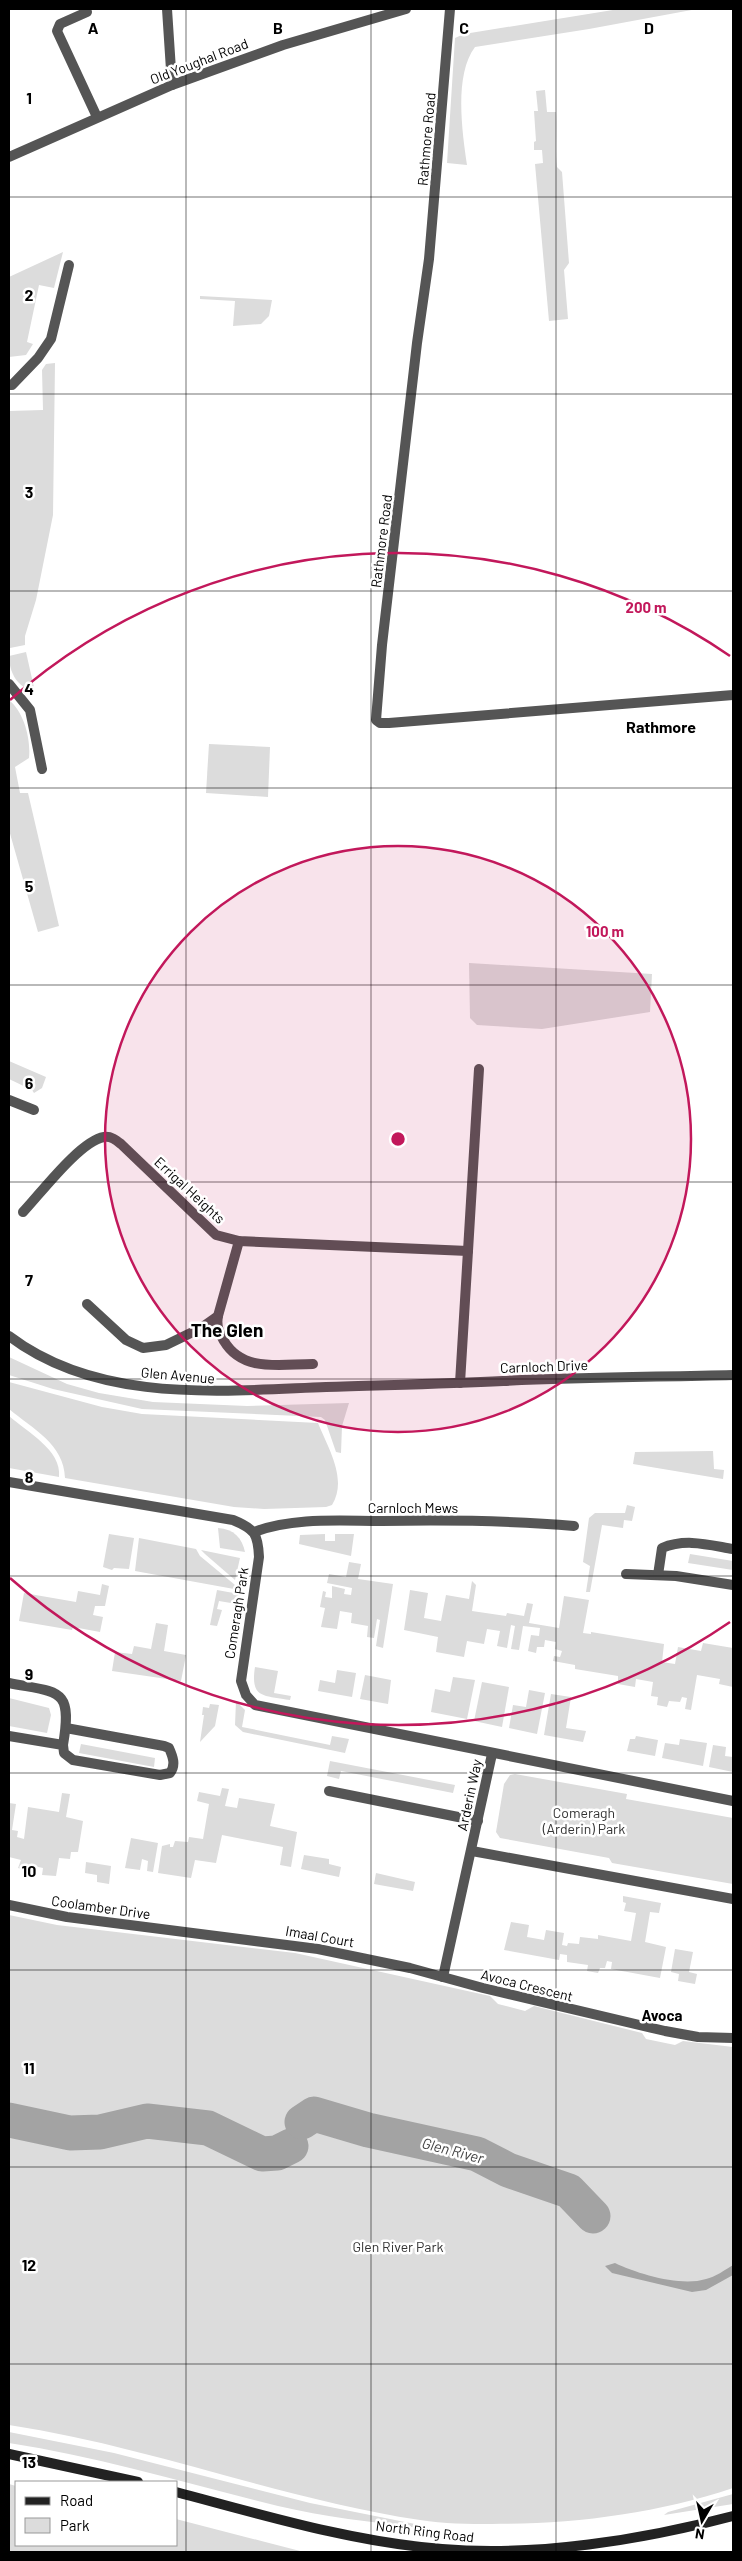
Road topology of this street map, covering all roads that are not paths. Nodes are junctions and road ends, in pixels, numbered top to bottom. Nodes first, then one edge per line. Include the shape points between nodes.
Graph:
1 (167, 9) edge
2 (406, 9) edge
3 (450, 9) edge
4 (87, 12) dead end
5 (172, 84) junction
6 (98, 117) junction
7 (9, 157) edge
8 (69, 265) dead end
9 (9, 385) edge
10 (9, 684) edge
11 (733, 694) edge
12 (42, 770) dead end
13 (479, 1069) dead end
14 (9, 1100) edge
15 (34, 1110) dead end
16 (24, 1212) dead end
17 (239, 1241) junction
18 (468, 1251) junction
19 (87, 1304) dead end
20 (218, 1316) junction
21 (9, 1336) edge
22 (313, 1364) dead end
23 (733, 1375) edge
24 (460, 1383) junction
25 (355, 1386) joint
26 (9, 1482) edge
27 (574, 1526) dead end
28 (254, 1532) junction
29 (733, 1549) edge
30 (626, 1574) dead end
31 (658, 1575) junction
32 (733, 1585) edge
33 (9, 1683) edge
34 (66, 1728) junction
35 (9, 1736) edge
36 (63, 1745) junction
37 (492, 1754) junction
38 (329, 1791) dead end
39 (733, 1800) edge
40 (478, 1821) junction
41 (472, 1851) junction
42 (733, 1899) edge
43 (9, 1905) edge
44 (191, 1932) joint
45 (443, 1977) junction
46 (733, 2038) edge
47 (9, 2454) edge
48 (133, 2481) edge
49 (178, 2493) edge
50 (733, 2516) edge
51 (503, 2551) edge

1 - 5 street
2 - 5 street, Old Youghal Road via 292,42
3 - 11 street, Rathmore Road via 429,259 382,645 376,720 389,723
4 - 6 street via 60,24 57,31
5 - 6 street, Old Youghal Road
6 - 7 street, Old Youghal Road
8 - 9 street via 51,338 38,358
10 - 12 street via 30,710
13 - 18 street
14 - 15 street
16 - 17 street, Errigal Heights via 86,1144 104,1137 113,1138 216,1235
17 - 18 street, Errigal Heights
17 - 20 street
18 - 24 street
19 - 20 street via 126,1340 142,1348 166,1345
20 - 22 street via 218,1330 229,1350 239,1359 252,1364
21 - 25 street, Glen Avenue via 64,1366 131,1385 221,1392
23 - 24 street, Carnloch Drive
24 - 25 street, Carnloch Drive
26 - 28 street via 233,1520
27 - 28 street, Carnloch Mews via 500,1521 360,1521 287,1523
28 - 37 street, Comeragh Park via 259,1557 241,1681 250,1700 261,1707
29 - 31 street via 690,1542 675,1543 662,1548
30 - 31 street
31 - 32 street
33 - 34 street via 62,1696 67,1712
34 - 36 street
34 - 36 street via 164,1746 169,1748 174,1759 172,1770 160,1775 73,1760 64,1753
35 - 36 street
37 - 39 street, Arderin Way
37 - 40 street, Arderin Way
38 - 40 street
40 - 41 street, Arderin Way
41 - 42 street, Arderin Way
41 - 45 street
43 - 44 street, Coolamber Drive via 67,1917
44 - 45 street, Imaal Court via 318,1949
45 - 46 street, Avoca Crescent via 665,2031 698,2037
47 - 48 main road
49 - 51 main road, North Ring Road via 312,2527 399,2544
50 - 51 main road, North Ring Road via 631,2539

